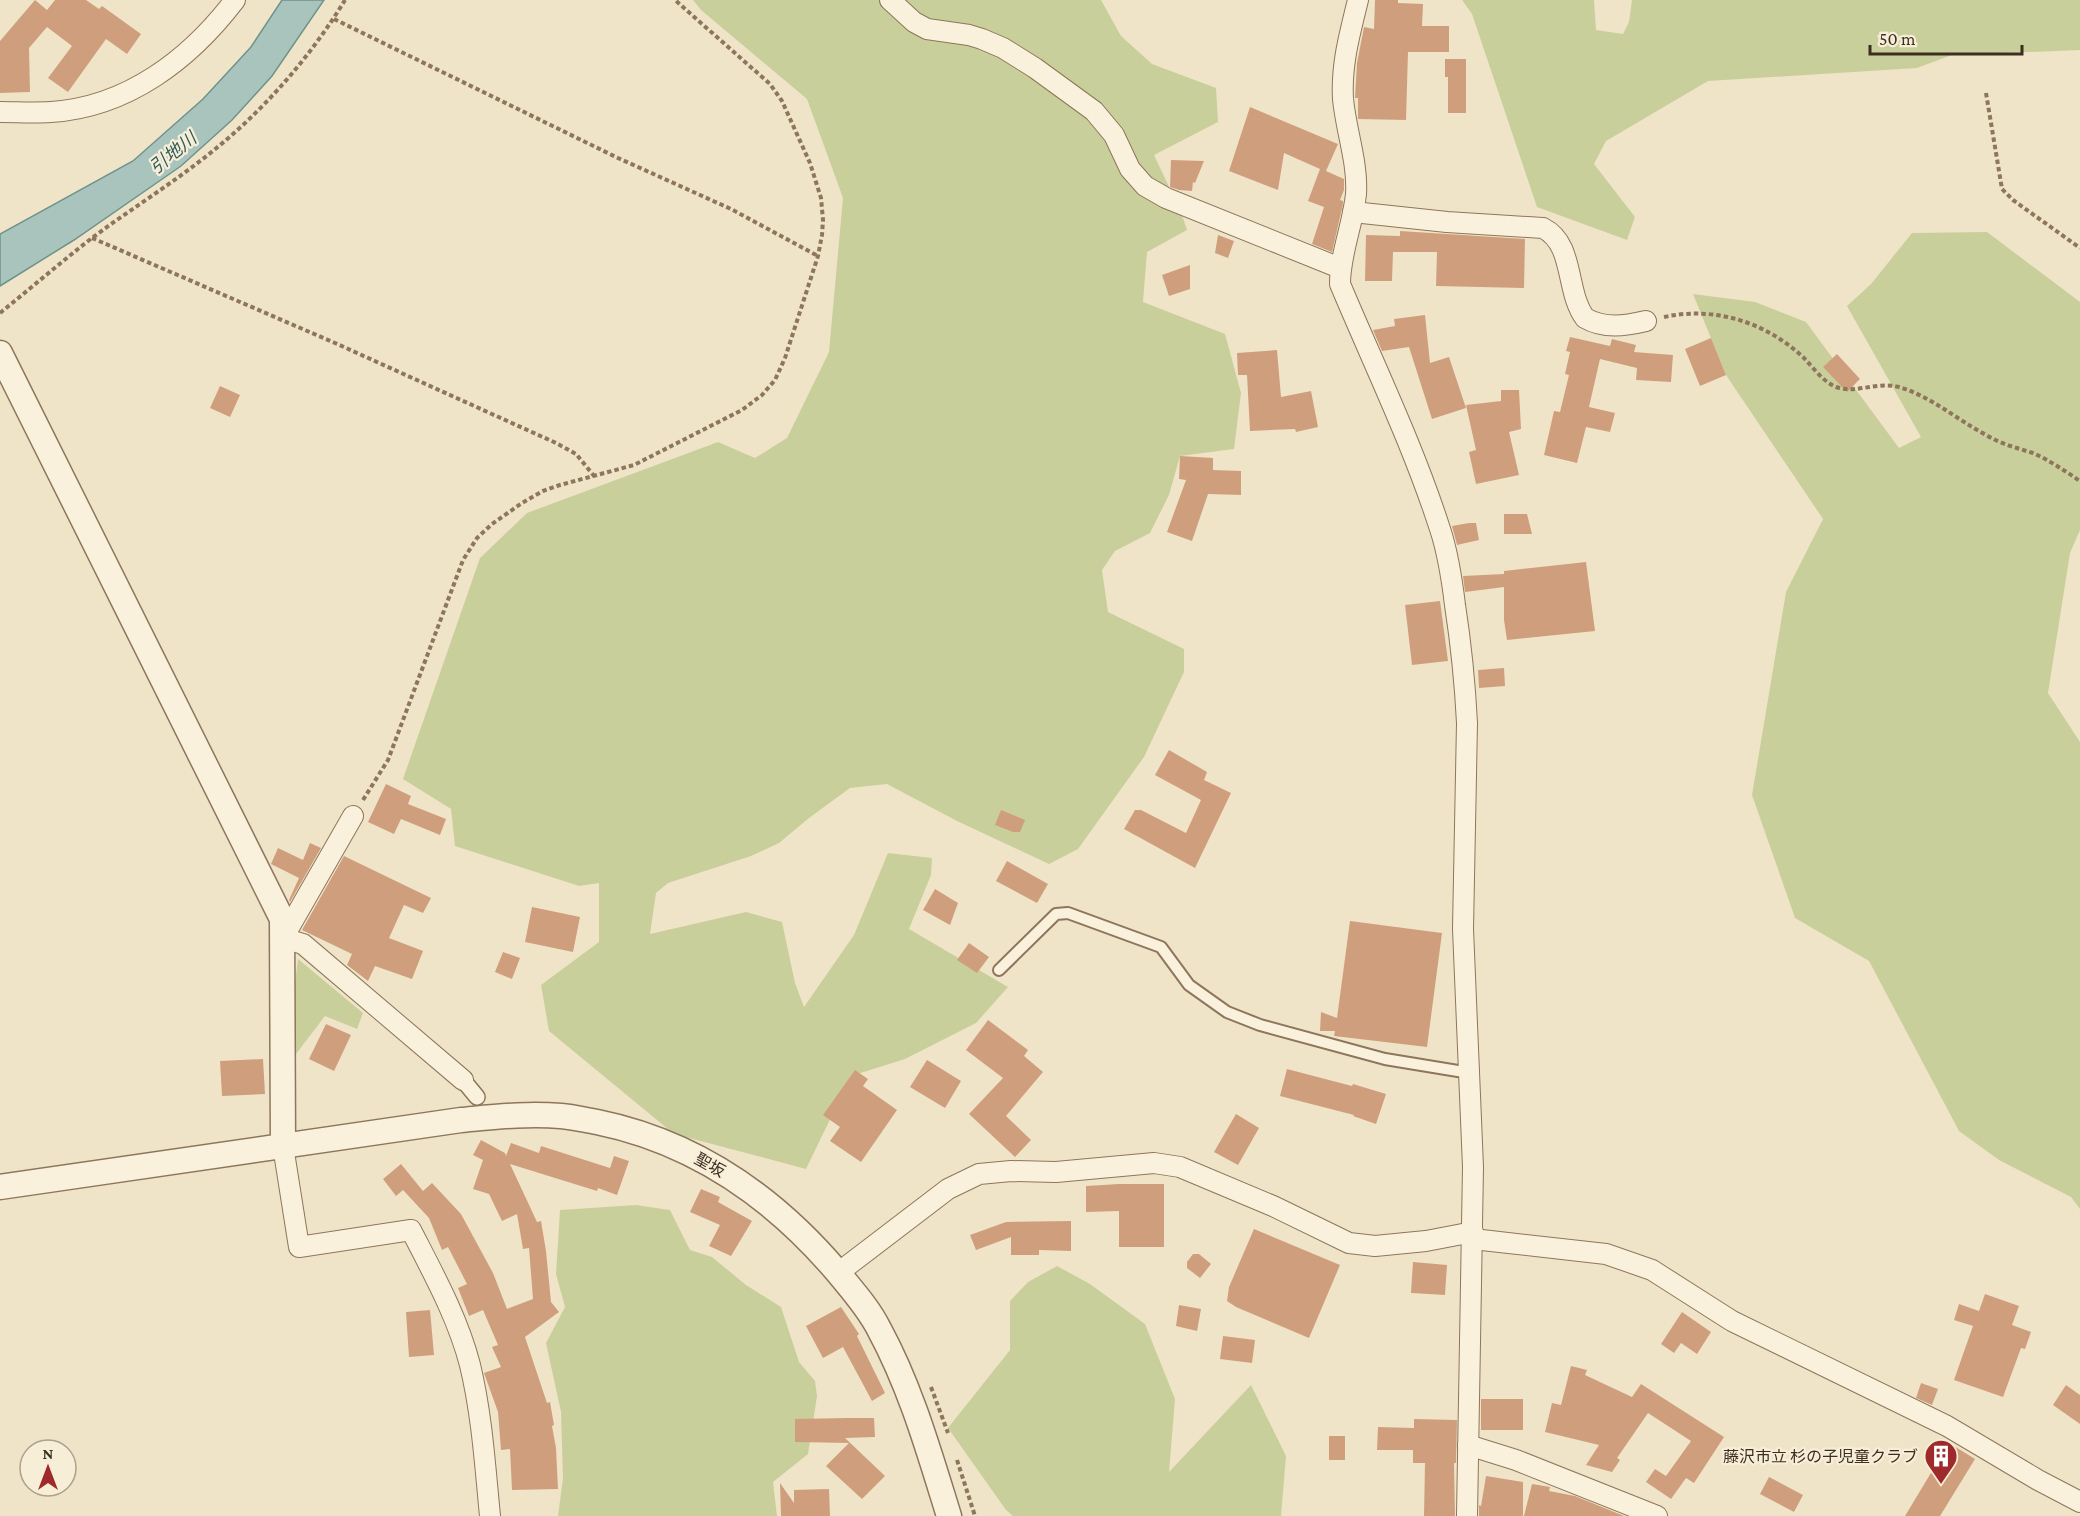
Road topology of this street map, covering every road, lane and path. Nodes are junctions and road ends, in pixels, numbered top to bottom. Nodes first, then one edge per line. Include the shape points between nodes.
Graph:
1 (214, 0) edge
2 (235, 0) edge
3 (345, 0) edge
4 (675, 0) edge
5 (890, 0) edge
6 (1358, 0) edge
7 (334, 19) junction
8 (215, 27) junction
9 (1986, 93) dead end
10 (0, 112) edge
11 (1353, 212) junction
12 (92, 238) junction
13 (2080, 248) edge
14 (818, 256) junction
15 (1340, 268) junction
16 (0, 313) edge
17 (1646, 321) joint
18 (0, 353) edge
19 (595, 477) junction
20 (2080, 481) edge
21 (353, 816) joint
22 (283, 938) junction
23 (999, 970) dead end
24 (1470, 1073) junction
25 (463, 1080) joint
26 (477, 1097) dead end
27 (283, 1146) junction
28 (0, 1187) edge
29 (1473, 1236) junction
30 (838, 1273) junction
31 (1468, 1445) junction
32 (2080, 1502) edge
33 (490, 1516) edge
34 (949, 1516) edge
35 (1467, 1516) edge
36 (1657, 1516) edge

1 - 8 street
2 - 8 street
3 - 7 path
4 - 14 path via 770,84 782,101 821,198
5 - 15 street via 927,29 969,35 1003,48 1095,111 1114,135 1130,169 1145,186
6 - 11 street via 1342,75 1355,172
7 - 12 path via 266,101 224,142
7 - 14 path via 731,209
8 - 10 street via 181,59 119,96 87,107 52,112
9 - 13 path via 2002,189
11 - 15 street
11 - 17 street via 1543,228 1551,232 1562,248 1574,298 1585,318 1604,325 1624,326
12 - 16 path
12 - 19 path via 556,444 576,454
14 - 19 path via 785,358 775,380 762,395 742,410 634,465
15 - 24 street via 1340,284 1441,530 1451,572 1467,723 1463,929
17 - 20 path via 1691,314 1740,319 1760,326 1788,344 1830,384 1850,389 1881,384 1906,389 1930,399 1985,435 2033,454
18 - 22 street via 279,914
19 - 21 path via 543,491 477,538 463,560 388,760
21 - 22 street
22 - 25 street via 303,944
22 - 27 street
23 - 24 lane via 1056,914 1068,913 1161,947 1189,985 1227,1012 1260,1026 1385,1059
24 - 29 street
25 - 26 street
27 - 28 street, 聖坂
27 - 30 street, 聖坂 via 516,1115 562,1116 620,1127 670,1144 747,1187 785,1217
27 - 33 street via 298,1247 411,1230 448,1307 469,1363 483,1435
29 - 30 street via 1375,1246 1349,1243 1180,1167 1121,1164 1088,1170 979,1174 948,1189
29 - 31 street
29 - 32 street via 1606,1254 1652,1270 1732,1321 1947,1426
30 - 34 street, 聖坂 via 878,1326 900,1370
31 - 35 street
31 - 36 street

